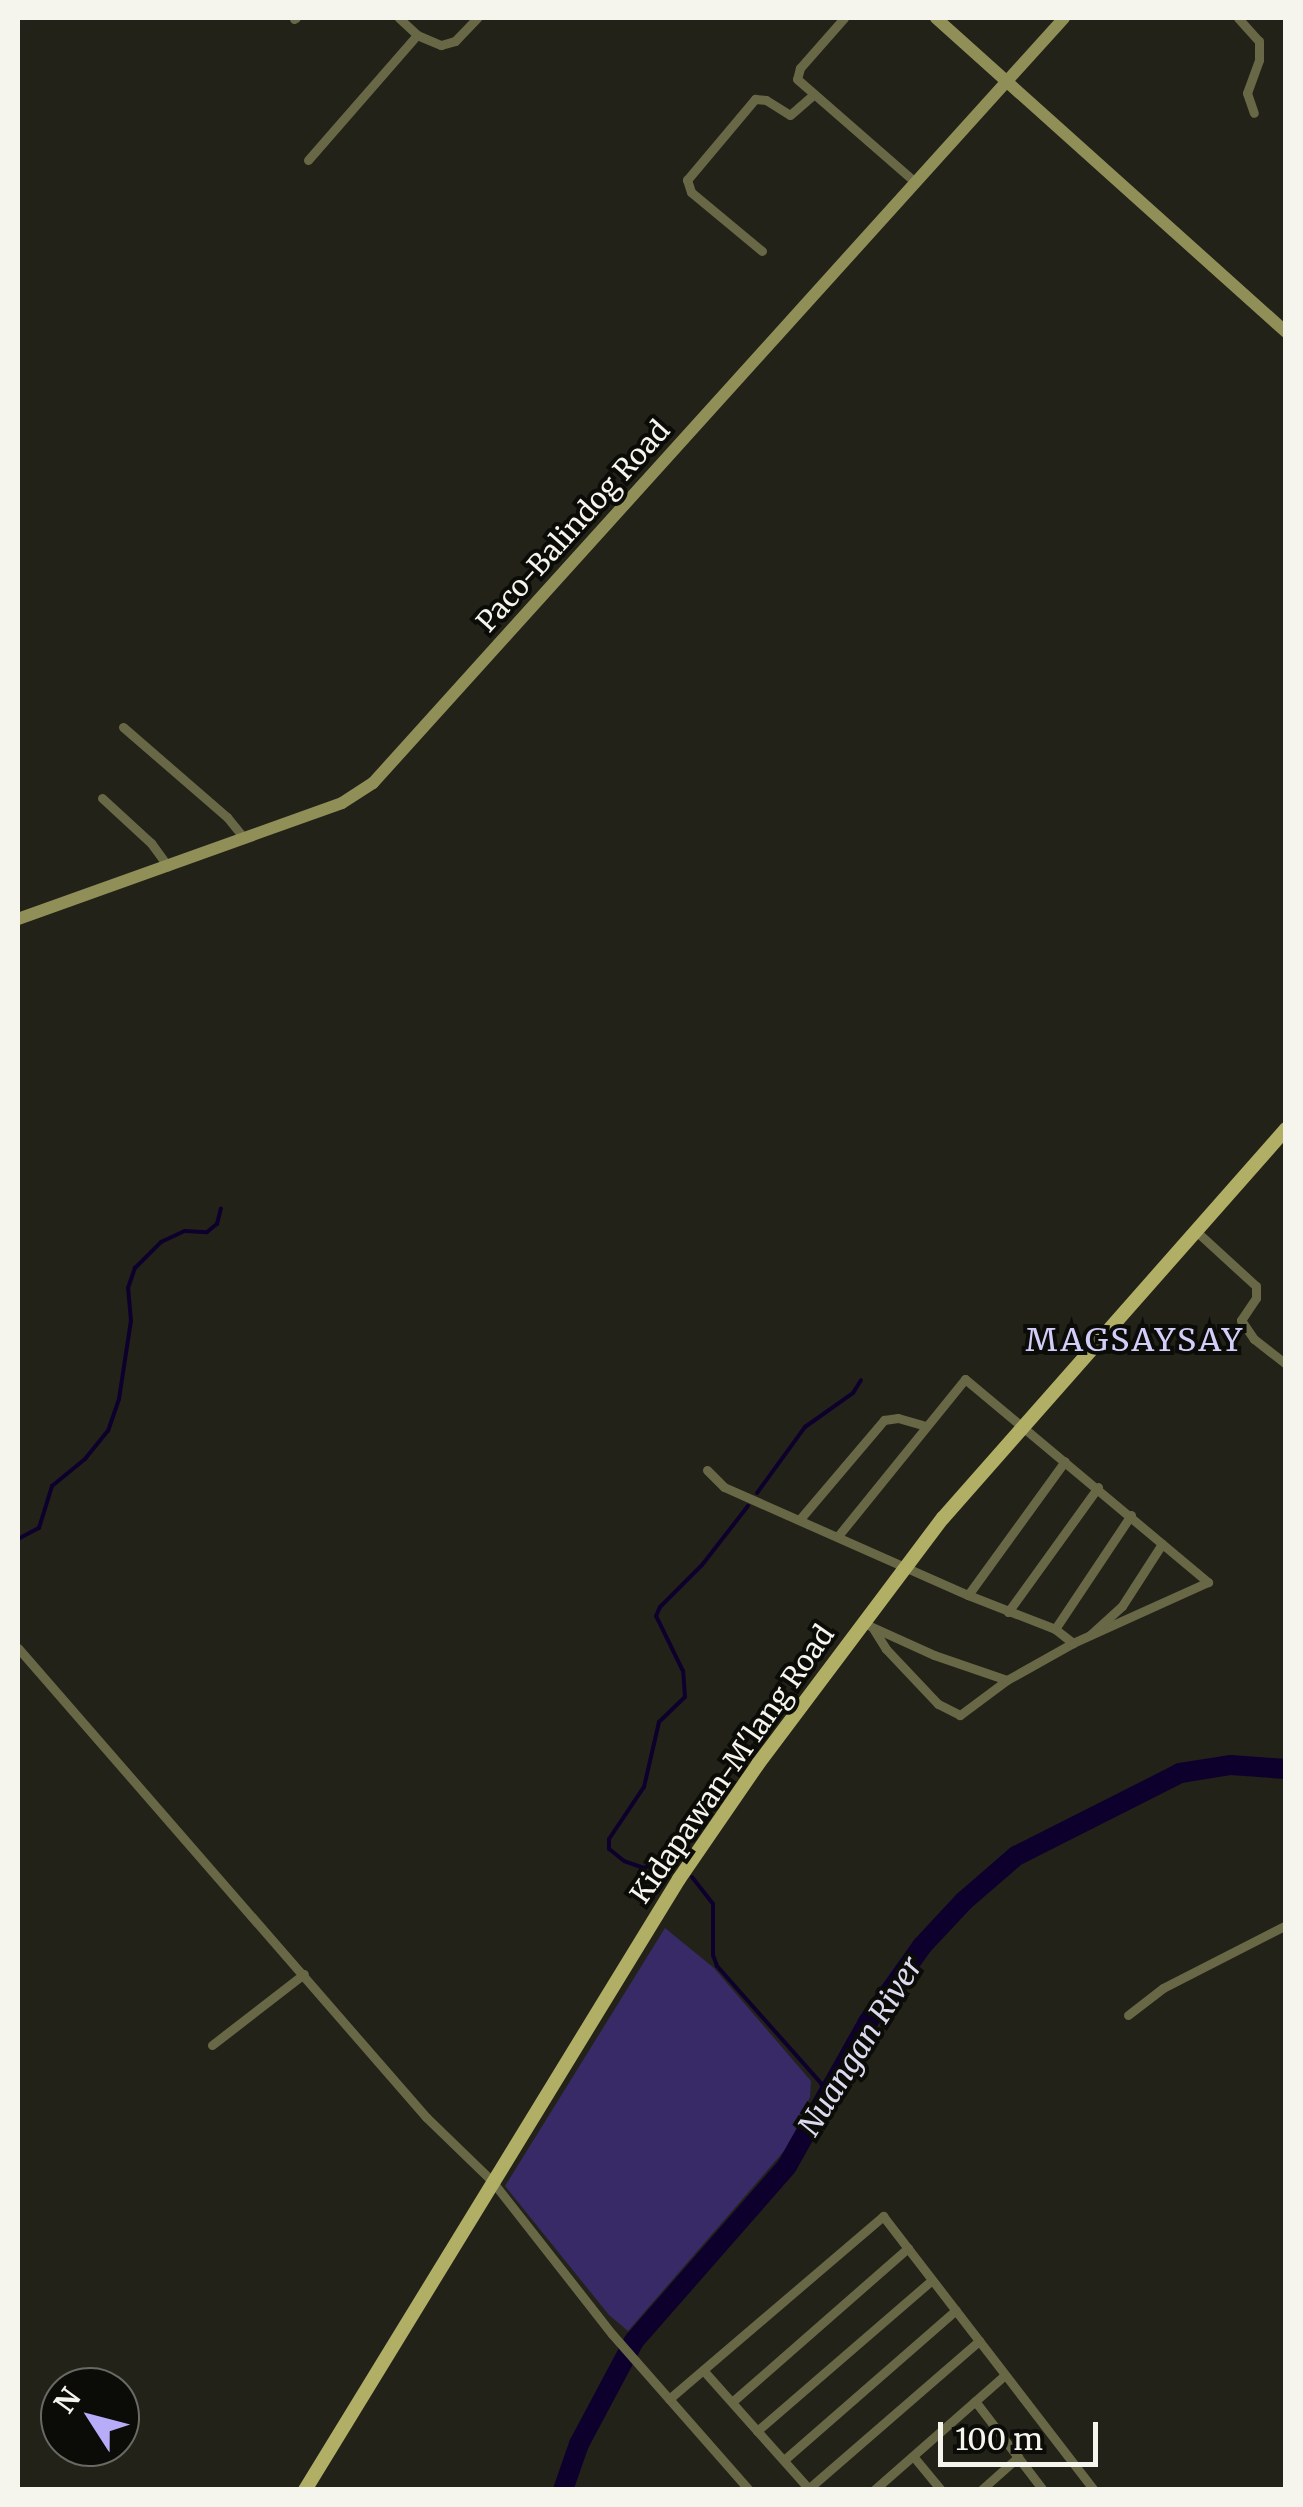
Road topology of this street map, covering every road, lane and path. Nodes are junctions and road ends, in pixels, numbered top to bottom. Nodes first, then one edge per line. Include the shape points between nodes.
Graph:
1 (399, 18) edge
2 (477, 18) edge
3 (844, 18) edge
4 (936, 18) edge
5 (1064, 18) edge
6 (1238, 18) edge
7 (417, 35) junction
8 (1006, 83) junction
9 (814, 94) junction
10 (1254, 112) dead end
11 (308, 160) dead end
12 (914, 181) junction
13 (762, 251) dead end
14 (1286, 332) edge
15 (122, 727) dead end
16 (102, 798) dead end
17 (244, 838) junction
18 (168, 866) junction
19 (18, 920) edge
20 (1286, 1129) edge
21 (1197, 1232) junction
22 (1286, 1364) edge
23 (926, 1426) junction
24 (1024, 1427) junction
25 (1065, 1461) junction
26 (708, 1470) dead end
27 (1098, 1487) junction
28 (1130, 1515) junction
29 (800, 1520) junction
30 (838, 1536) junction
31 (1162, 1544) junction
32 (904, 1566) junction
33 (968, 1595) junction
34 (1008, 1612) junction
35 (868, 1625) junction
36 (1055, 1629) junction
37 (1077, 1643) junction
38 (18, 1648) edge
39 (1007, 1680) junction
40 (1286, 1925) edge
41 (304, 1974) junction
42 (1128, 2015) dead end
43 (212, 2046) dead end
44 (492, 2181) junction
45 (908, 2248) junction
46 (932, 2280) junction
47 (956, 2310) junction
48 (980, 2341) junction
49 (703, 2370) junction
50 (1005, 2375) junction
51 (669, 2398) junction
52 (975, 2401) junction
53 (732, 2402) junction
54 (757, 2430) junction
55 (913, 2456) junction
56 (1018, 2457) junction
57 (784, 2460) junction
58 (808, 2489) edge
59 (305, 2490) edge
60 (749, 2490) edge
61 (874, 2490) edge
62 (942, 2490) edge
63 (981, 2490) edge
64 (1044, 2490) edge
65 (1094, 2490) edge

1 - 7 street
2 - 7 street via 446,44
3 - 9 street via 797,72
4 - 8 street
5 - 8 street, Paco-Balindog Road
6 - 10 street via 1260,40 1247,93
7 - 11 street
8 - 12 street, Paco-Balindog Road
8 - 14 street
9 - 12 street
9 - 13 street via 790,115 755,99 686,180 691,192
12 - 17 street, Paco-Balindog Road via 373,783 342,803
15 - 17 street
16 - 18 street
17 - 18 street, Paco-Balindog Road
18 - 19 street, Paco-Balindog Road
20 - 21 main road, Kidapawan-M'lang Road
21 - 22 street via 1256,1286 1245,1328
21 - 24 main road, Kidapawan-M'lang Road
23 - 24 street via 965,1378
23 - 29 street via 884,1420
23 - 30 street
24 - 25 street
24 - 32 main road, Kidapawan-M'lang Road
25 - 27 street
25 - 33 street
26 - 29 street via 724,1486
27 - 28 street
27 - 34 street
28 - 31 street
28 - 36 street
29 - 30 street
30 - 32 street
31 - 37 street via 1122,1606
31 - 37 street via 1208,1582
32 - 33 street
32 - 35 main road, Kidapawan-M'lang Road
33 - 34 street
34 - 36 street
35 - 39 street
35 - 39 street via 949,1714 960,1715
35 - 44 main road, Kidapawan-M'lang Road via 679,1879
36 - 37 street
37 - 39 street
38 - 41 street
40 - 42 street via 1188,1973
41 - 43 street
41 - 44 street via 426,2117
44 - 51 street
44 - 59 main road, Kidapawan-M'lang Road
45 - 46 street
45 - 49 street via 883,2216
45 - 53 street
46 - 47 street
46 - 54 street
47 - 48 street
47 - 57 street
48 - 50 street
48 - 58 street
49 - 51 street
49 - 53 street
50 - 52 street
50 - 65 street
51 - 60 street
52 - 55 street
52 - 56 street
53 - 54 street
54 - 57 street
55 - 61 street
55 - 62 street
56 - 63 street
56 - 64 street
57 - 58 street

